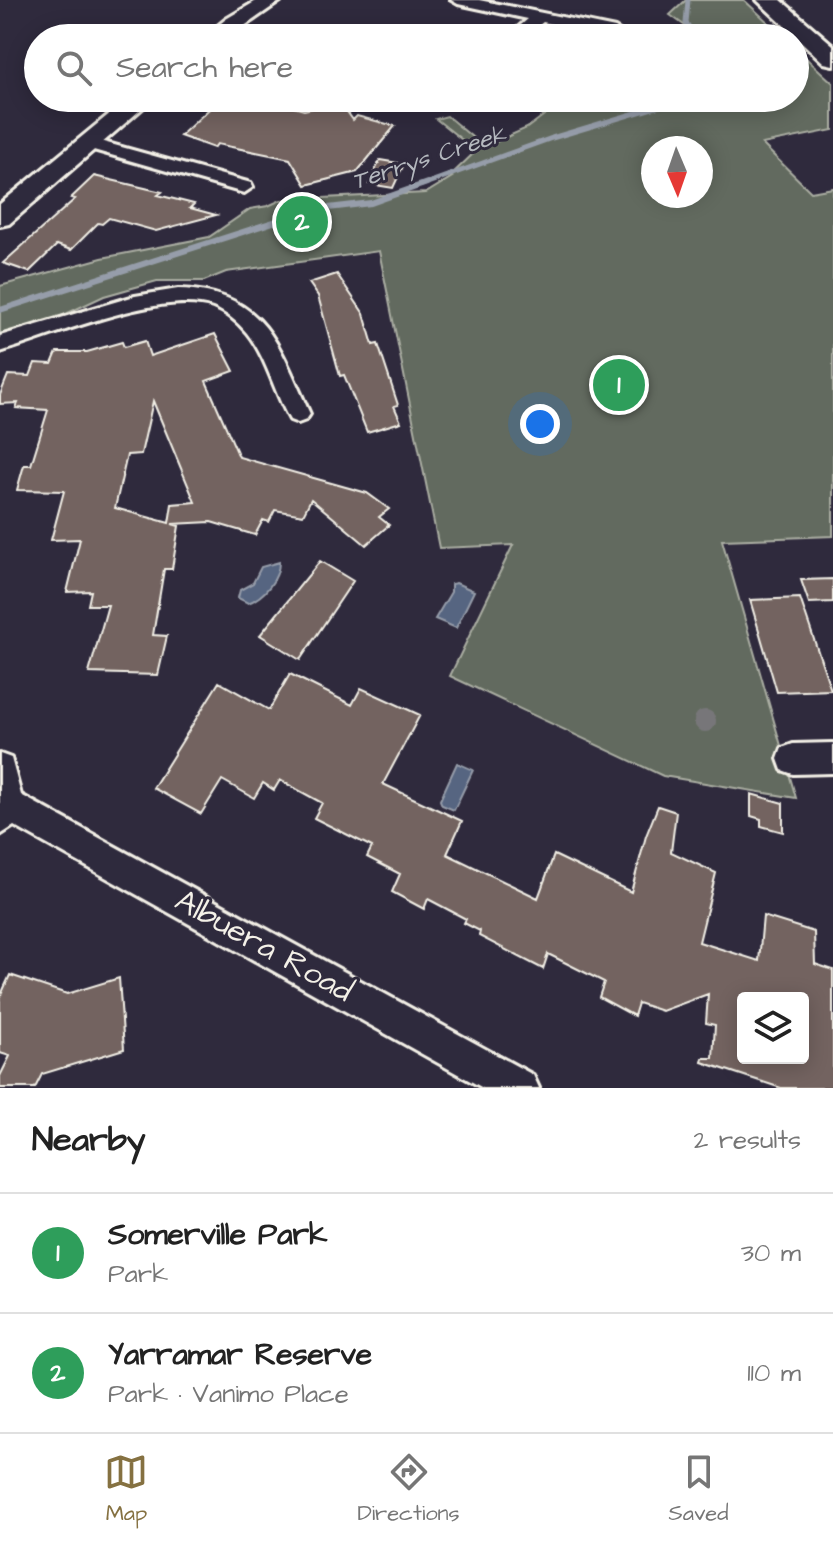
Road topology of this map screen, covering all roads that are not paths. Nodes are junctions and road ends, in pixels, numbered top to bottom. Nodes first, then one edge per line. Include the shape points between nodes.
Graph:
1 (272, 0) edge
2 (458, 0) edge
3 (768, 0) edge
4 (538, 19) junction
5 (232, 24) edge
6 (532, 24) edge
7 (566, 24) edge
8 (795, 24) edge
9 (809, 37) edge
10 (833, 58) edge
11 (126, 112) edge
12 (89, 143) junction
13 (244, 187) dead end
14 (0, 218) edge
15 (0, 344) edge
16 (298, 414) dead end
17 (833, 758) edge
18 (793, 759) dead end
19 (0, 769) edge
20 (4, 812) edge
21 (520, 1088) edge

1 - 5 street
2 - 4 street
3 - 8 main road
4 - 6 street
4 - 7 street
9 - 10 main road
11 - 12 street
12 - 13 street
12 - 14 street
15 - 16 street via 155,298 212,299 253,325
17 - 18 street
19 - 20 street
20 - 21 street, Albuera Road

